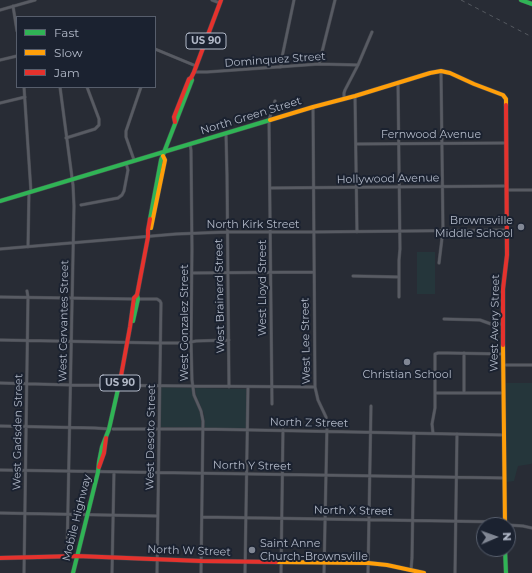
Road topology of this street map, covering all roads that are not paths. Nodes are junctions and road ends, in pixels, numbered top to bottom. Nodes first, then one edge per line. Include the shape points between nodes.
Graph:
1 (34, 0) edge
2 (212, 0) edge
3 (294, 0) edge
4 (335, 0) edge
5 (521, 0) edge
6 (221, 2) edge
7 (532, 4) edge
8 (13, 6) junction
9 (0, 10) edge
10 (16, 25) edge
11 (372, 32) dead end
12 (156, 50) edge
13 (16, 56) edge
14 (0, 60) edge
15 (319, 64) junction
16 (358, 65) junction
17 (196, 66) junction
18 (280, 67) junction
19 (441, 71) junction
20 (194, 72) junction
21 (398, 83) junction
22 (24, 88) edge
23 (60, 88) edge
24 (87, 88) edge
25 (141, 88) edge
26 (24, 96) junction
27 (355, 96) junction
28 (344, 98) junction
29 (275, 101) dead end
30 (0, 103) edge
31 (312, 106) junction
32 (269, 120) junction
33 (226, 134) junction
34 (66, 138) junction
35 (506, 142) junction
36 (399, 143) junction
37 (442, 143) junction
38 (190, 144) junction
39 (356, 144) junction
40 (164, 153) junction
41 (134, 160) junction
42 (126, 163) junction
43 (72, 179) junction
44 (442, 187) junction
45 (270, 188) junction
46 (313, 188) junction
47 (356, 188) junction
48 (399, 188) junction
49 (506, 188) junction
50 (532, 190) edge
51 (30, 192) junction
52 (0, 201) edge
53 (81, 205) dead end
54 (443, 230) junction
55 (507, 230) junction
56 (400, 231) junction
57 (227, 232) junction
58 (271, 232) junction
59 (314, 232) junction
60 (357, 232) junction
61 (192, 233) junction
62 (149, 235) junction
63 (73, 243) junction
64 (28, 247) junction
65 (0, 249) edge
66 (439, 263) dead end
67 (192, 272) junction
68 (228, 272) junction
69 (271, 272) junction
70 (314, 272) junction
71 (353, 276) dead end
72 (399, 277) junction
73 (27, 291) dead end
74 (0, 297) edge
75 (399, 297) dead end
76 (28, 298) junction
77 (72, 298) junction
78 (136, 298) junction
79 (444, 320) dead end
80 (503, 324) junction
81 (0, 340) edge
82 (228, 340) junction
83 (27, 341) junction
84 (72, 341) junction
85 (191, 341) junction
86 (128, 342) junction
87 (160, 343) junction
88 (464, 353) junction
89 (503, 354) junction
90 (503, 365) junction
91 (532, 365) edge
92 (0, 383) edge
93 (27, 384) junction
94 (71, 385) junction
95 (119, 385) junction
96 (160, 386) junction
97 (193, 386) junction
98 (229, 387) junction
99 (248, 387) junction
100 (272, 387) junction
101 (315, 387) junction
102 (464, 392) junction
103 (435, 393) junction
104 (504, 393) junction
105 (272, 404) dead end
106 (371, 406) dead end
107 (0, 426) edge
108 (26, 427) junction
109 (70, 427) junction
110 (111, 429) junction
111 (159, 429) junction
112 (203, 429) junction
113 (247, 430) junction
114 (283, 430) junction
115 (327, 431) junction
116 (370, 432) junction
117 (414, 433) junction
118 (433, 433) junction
119 (457, 434) junction
120 (504, 435) junction
121 (99, 469) junction
122 (0, 470) edge
123 (25, 470) junction
124 (69, 471) junction
125 (114, 472) junction
126 (158, 472) junction
127 (202, 473) junction
128 (246, 474) junction
129 (283, 474) junction
130 (326, 475) junction
131 (370, 476) junction
132 (413, 477) junction
133 (457, 477) junction
134 (505, 478) junction
135 (0, 513) edge
136 (24, 514) junction
137 (68, 515) junction
138 (87, 515) junction
139 (113, 515) junction
140 (158, 516) junction
141 (202, 517) junction
142 (506, 517) edge
143 (246, 518) junction
144 (282, 518) junction
145 (325, 519) junction
146 (369, 520) junction
147 (413, 520) junction
148 (456, 521) junction
149 (476, 522) edge
150 (516, 525) edge
151 (532, 528) edge
152 (77, 556) junction
153 (67, 557) junction
154 (113, 557) junction
155 (505, 557) edge
156 (0, 558) edge
157 (24, 558) junction
158 (157, 559) junction
159 (201, 561) junction
160 (245, 561) junction
161 (281, 562) junction
162 (325, 562) junction
163 (368, 563) junction
164 (411, 570) junction
165 (24, 573) edge
166 (73, 573) edge
167 (112, 573) edge
168 (157, 573) edge
169 (201, 573) edge
170 (245, 573) edge
171 (281, 573) edge
172 (324, 573) edge
173 (368, 573) edge
174 (424, 573) edge
175 (455, 573) edge
176 (506, 573) edge

1 - 8 street
2 - 6 street
3 - 18 street
4 - 15 street
5 - 7 main road
6 - 17 main road, Mobile Highway / US 90
8 - 9 street
8 - 10 street
11 - 16 street
12 - 17 street
13 - 14 street
15 - 16 street, Dominquez Street
15 - 18 street, Dominquez Street
16 - 28 street via 345,90
17 - 20 main road, Mobile Highway / US 90
18 - 20 street, Dominquez Street
19 - 21 main road, North Green Street
19 - 35 main road, West Avery Street via 503,95
19 - 37 street
20 - 40 main road, Mobile Highway / US 90
21 - 27 main road, North Green Street
21 - 36 street
22 - 26 street
23 - 34 street, West Cervantes Street
24 - 34 street via 99,125 95,129
25 - 41 street via 126,131
26 - 30 street
26 - 51 street
27 - 28 main road, North Green Street
27 - 39 street
28 - 31 main road, North Green Street
29 - 32 street, West Lloyd Street
31 - 32 main road, North Green Street
31 - 46 street, West Lee Street
32 - 33 main road, North Green Street
32 - 45 street, West Lloyd Street
33 - 38 main road, North Green Street
33 - 57 street, West Brainerd Street
34 - 43 street, West Cervantes Street
35 - 37 street, Fernwood Avenue
35 - 49 main road, West Avery Street
36 - 37 street, Fernwood Avenue
36 - 39 street, Fernwood Avenue
36 - 48 street
37 - 44 street
38 - 40 main road, North Green Street
38 - 61 street, West Gonzalez Street
39 - 47 street
40 - 41 main road, North Green Street
40 - 62 main road, Mobile Highway / US 90 via 165,160
41 - 42 main road, North Green Street
42 - 43 main road, North Green Street
42 - 53 street via 128,170 122,195
43 - 51 main road, North Green Street
43 - 63 street, West Cervantes Street
44 - 48 street, Hollywood Avenue
44 - 49 street, Hollywood Avenue
44 - 54 street
45 - 46 street, Hollywood Avenue
45 - 58 street, West Lloyd Street
46 - 47 street, Hollywood Avenue
46 - 59 street, West Lee Street
47 - 48 street, Hollywood Avenue
47 - 60 street
48 - 56 street
49 - 50 street, Hollywood Avenue
49 - 55 main road, West Avery Street
51 - 52 main road, North Green Street
51 - 64 street
54 - 55 street, North Kirk Street
54 - 56 street, North Kirk Street
54 - 66 street
55 - 80 main road, West Avery Street
56 - 60 street, North Kirk Street
56 - 72 street
57 - 58 street, North Kirk Street
57 - 61 street, North Kirk Street
57 - 68 street, West Brainerd Street
58 - 59 street, North Kirk Street
58 - 69 street, West Lloyd Street
59 - 60 street, North Kirk Street
59 - 70 street, West Lee Street
61 - 62 street, North Kirk Street
61 - 67 street, West Gonzalez Street
62 - 63 street, North Kirk Street
62 - 78 main road, Mobile Highway / US 90
63 - 64 street, North Kirk Street
63 - 77 street, West Cervantes Street
64 - 65 street, North Kirk Street
67 - 68 street
67 - 85 street, West Gonzalez Street
68 - 69 street
68 - 82 street, West Brainerd Street
69 - 70 street
69 - 100 street, West Lloyd Street
70 - 101 street, West Lee Street
71 - 72 street
72 - 75 street
73 - 76 street, West Gadsden Street
74 - 76 street
76 - 77 street
76 - 83 street, West Gadsden Street
77 - 78 street
77 - 84 street, West Cervantes Street
78 - 86 main road, Mobile Highway / US 90
78 - 87 street, West Desoto Street via 160,301
79 - 80 street via 480,320 491,324
80 - 89 main road, West Avery Street
81 - 83 street
82 - 85 street
82 - 98 street, West Brainerd Street
83 - 84 street
83 - 93 street, West Gadsden Street
84 - 86 street
84 - 94 street, West Cervantes Street
85 - 87 street
85 - 97 street, West Gonzalez Street
86 - 87 street
86 - 95 main road, Mobile Highway / US 90
87 - 96 street, West Desoto Street
88 - 89 street
88 - 102 street
88 - 103 street via 435,353
89 - 90 main road, West Avery Street
90 - 91 street
90 - 104 main road, West Avery Street
92 - 93 street
93 - 94 street
93 - 108 street, West Gadsden Street
94 - 95 street
94 - 109 street, West Cervantes Street
95 - 96 street
95 - 110 main road, Mobile Highway / US 90
96 - 97 street
96 - 111 street, West Desoto Street
97 - 98 street
97 - 112 street, West Gonzalez Street via 202,414
98 - 99 street
99 - 100 street
99 - 113 street
100 - 101 street
100 - 105 street, West Lloyd Street
101 - 115 street, West Lee Street via 326,416
102 - 103 street
102 - 104 street
103 - 118 street
104 - 120 main road, West Avery Street
106 - 116 street
107 - 108 street, North Z Street
108 - 109 street, North Z Street
108 - 123 street, West Gadsden Street
109 - 110 street, North Z Street
109 - 124 street, West Cervantes Street
110 - 111 street, North Z Street
110 - 121 main road, Mobile Highway / US 90 via 106,437 107,442
111 - 112 street, North Z Street
111 - 126 street, West Desoto Street
112 - 113 street, North Z Street
112 - 127 street, West Gonzalez Street
113 - 114 street, North Z Street
113 - 128 street
114 - 115 street, North Z Street
114 - 129 street
115 - 116 street, North Z Street
115 - 130 street, West Lee Street
116 - 117 street, North Z Street
116 - 131 street
117 - 118 street, North Z Street
117 - 132 street
118 - 119 street, North Z Street
119 - 120 street, North Z Street
119 - 133 street
120 - 134 main road, West Avery Street
121 - 124 street, North Y Street
121 - 125 street, North Y Street
121 - 138 main road, Mobile Highway / US 90
122 - 123 street, North Y Street
123 - 124 street, North Y Street
123 - 136 street, West Gadsden Street
124 - 137 street, West Cervantes Street
125 - 126 street, North Y Street
125 - 139 street
126 - 127 street, North Y Street
126 - 140 street, West Desoto Street
127 - 128 street, North Y Street
127 - 141 street, West Gonzalez Street
128 - 129 street, North Y Street
128 - 143 street
129 - 130 street, North Y Street
129 - 144 street
130 - 131 street, North Y Street
130 - 145 street, West Lee Street
131 - 132 street, North Y Street
131 - 146 street
132 - 133 street, North Y Street
132 - 147 street
133 - 134 street, North Y Street
133 - 148 street
134 - 142 main road, West Avery Street
135 - 136 street
136 - 137 street
136 - 157 street, West Gadsden Street
137 - 138 street
137 - 153 street, West Cervantes Street
138 - 139 street
138 - 152 main road, Mobile Highway / US 90
139 - 140 street
139 - 154 street
140 - 158 street, West Desoto Street
141 - 143 street, North X Street
141 - 159 street, West Gonzalez Street
143 - 144 street, North X Street
143 - 160 street
144 - 145 street, North X Street
144 - 161 street
145 - 146 street, North X Street
145 - 162 street, West Lee Street
146 - 147 street, North X Street
146 - 163 street
147 - 148 street, North X Street
147 - 164 street
148 - 149 street, North X Street
148 - 175 street
150 - 151 street, North X Street
152 - 153 main road, North W Street
152 - 154 main road, North W Street
152 - 166 main road, Mobile Highway / US 90
153 - 157 main road, North W Street
154 - 158 main road, North W Street
154 - 167 street
155 - 176 main road
156 - 157 main road, North W Street
157 - 165 street, West Gadsden Street
158 - 159 main road, North W Street
158 - 168 street, West Desoto Street
159 - 160 main road, North W Street
159 - 169 street, West Gonzalez Street
160 - 161 main road, North W Street
160 - 170 street
161 - 162 main road, North W Street
161 - 171 street
162 - 163 main road, North W Street
162 - 172 street, West Lee Street
163 - 164 main road, North W Street
163 - 173 street
164 - 174 main road, North W Street

